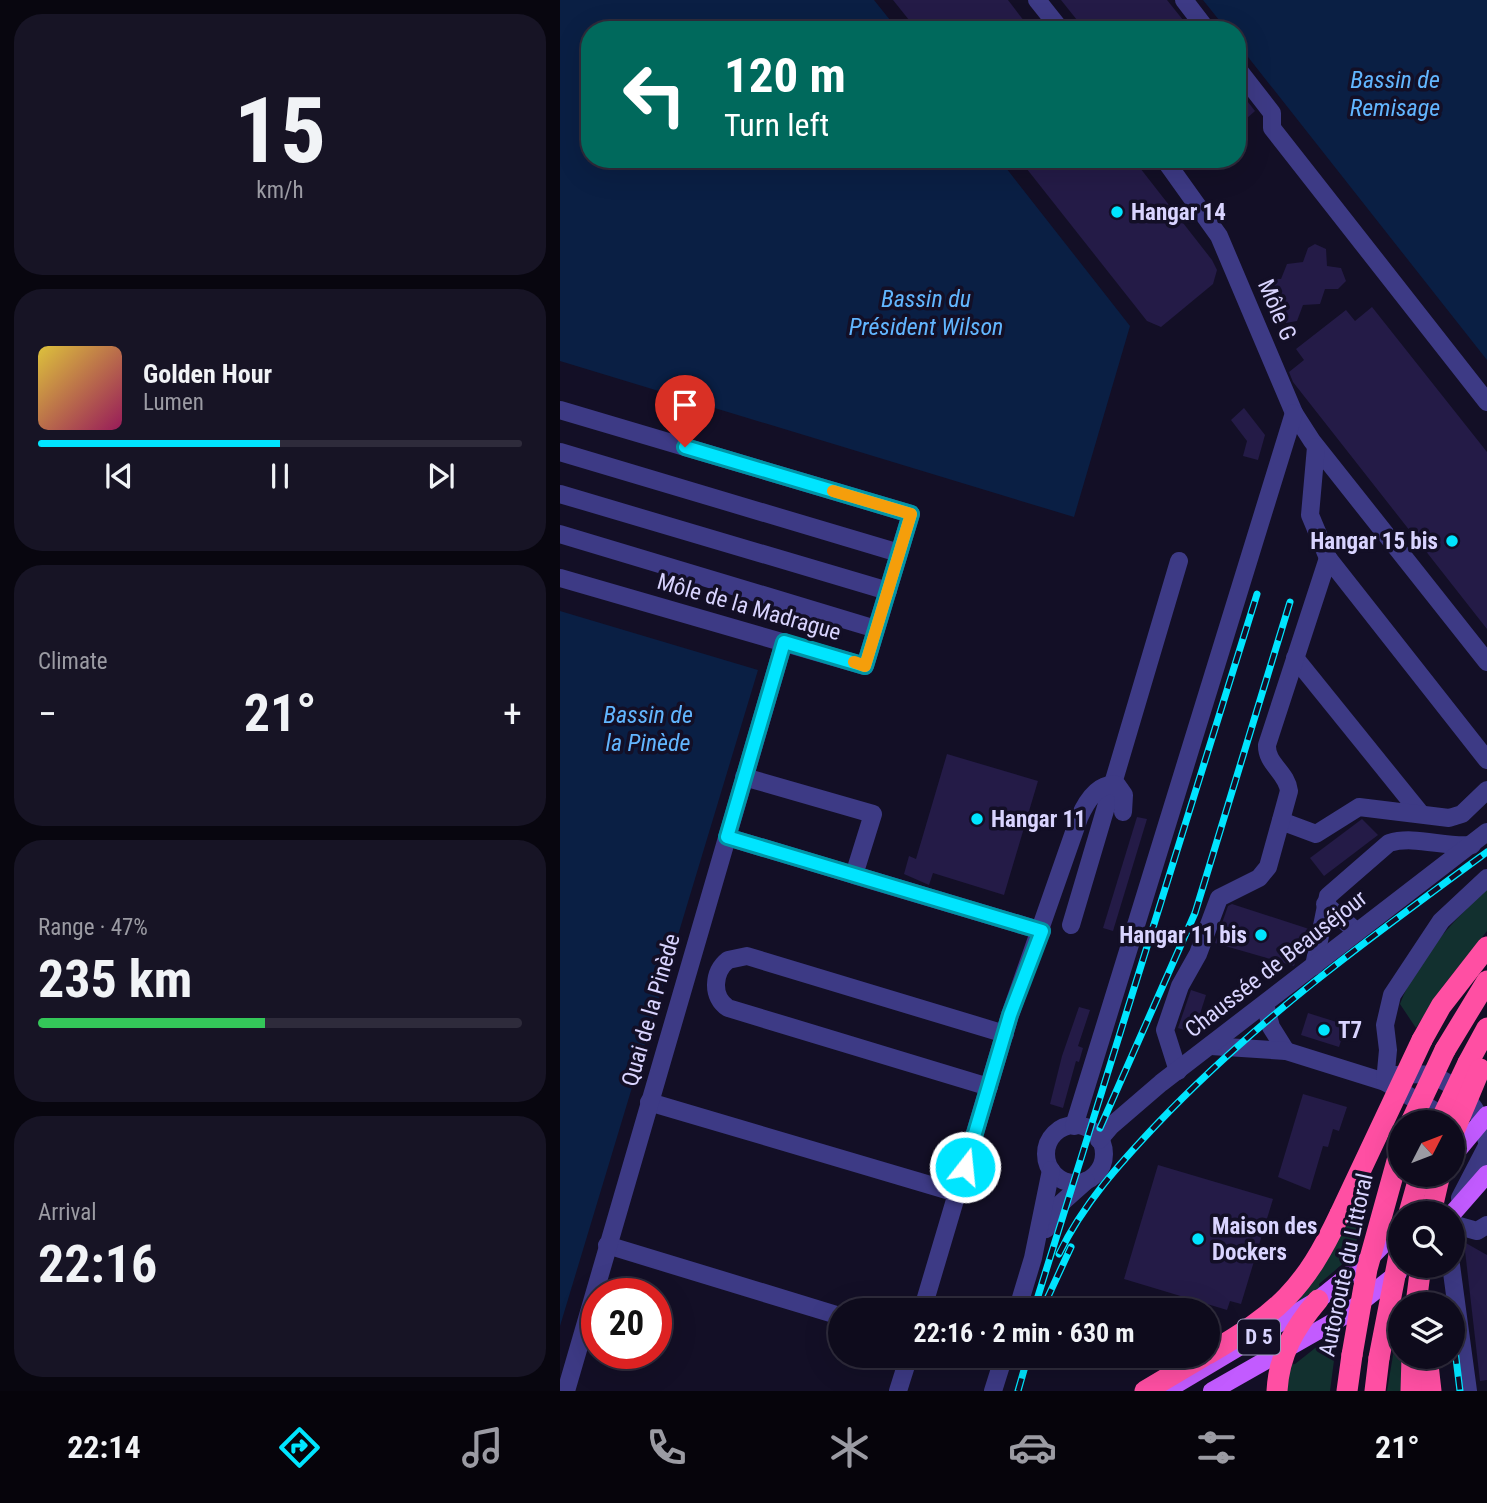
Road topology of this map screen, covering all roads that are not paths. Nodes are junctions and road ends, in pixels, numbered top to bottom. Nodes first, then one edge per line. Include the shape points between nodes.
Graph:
1 (1037, 0) edge
2 (1184, 0) edge
3 (1054, 21) edge
4 (1200, 21) edge
5 (1246, 80) edge
6 (1170, 168) edge
7 (1487, 402) edge
8 (560, 410) edge
9 (1294, 413) junction
10 (1316, 447) junction
11 (560, 452) edge
12 (560, 494) edge
13 (560, 534) edge
14 (899, 552) junction
15 (1328, 558) junction
16 (1179, 561) dead end
17 (560, 578) edge
18 (888, 591) junction
19 (876, 629) junction
20 (784, 642) junction
21 (1296, 658) junction
22 (1487, 662) edge
23 (1487, 760) edge
24 (744, 776) junction
25 (1113, 784) junction
26 (1487, 790) edge
27 (1124, 812) dead end
28 (1421, 814) junction
29 (1281, 821) junction
30 (1487, 832) edge
31 (727, 837) junction
32 (1472, 845) junction
33 (854, 875) junction
34 (1487, 878) edge
35 (1325, 904) junction
36 (1071, 925) dead end
37 (1042, 931) junction
38 (1357, 932) junction
39 (1487, 947) edge
40 (1314, 966) junction
41 (1487, 981) edge
42 (1265, 1004) junction
43 (1487, 1028) edge
44 (1005, 1034) junction
45 (1211, 1046) junction
46 (1388, 1050) junction
47 (1286, 1051) junction
48 (1480, 1068) edge
49 (1178, 1071) junction
50 (1426, 1074) junction
51 (1385, 1079) junction
52 (1452, 1084) junction
53 (989, 1087) junction
54 (649, 1102) junction
55 (1418, 1110) edge
56 (1428, 1110) edge
57 (1446, 1110) edge
58 (1463, 1110) edge
59 (1465, 1119) edge
60 (1485, 1119) edge
61 (1074, 1126) junction
62 (1099, 1140) junction
63 (1465, 1142) edge
64 (1487, 1145) edge
65 (1051, 1170) junction
66 (1487, 1174) edge
67 (1086, 1181) junction
68 (1389, 1187) edge
69 (957, 1193) junction
70 (1458, 1201) edge
71 (1463, 1201) edge
72 (1487, 1225) edge
73 (1465, 1228) edge
74 (1388, 1239) edge
75 (607, 1245) junction
76 (1033, 1258) junction
77 (1390, 1278) edge
78 (1395, 1278) edge
79 (1453, 1278) edge
80 (926, 1298) edge
81 (1021, 1298) edge
82 (1318, 1300) junction
83 (828, 1312) edge
84 (1220, 1347) edge
85 (1286, 1349) junction
86 (905, 1368) edge
87 (1000, 1368) edge
88 (1184, 1368) edge
89 (1415, 1369) edge
90 (1421, 1369) edge
91 (566, 1391) edge
92 (898, 1391) edge
93 (993, 1391) edge
94 (1145, 1391) edge
95 (1166, 1391) edge
96 (1212, 1391) edge
97 (1277, 1391) edge
98 (1347, 1391) edge
99 (1375, 1391) edge
100 (1411, 1391) edge
101 (1432, 1391) edge
102 (1468, 1391) edge

1 - 3 street
2 - 4 street
5 - 7 street via 1272,113 1272,128
6 - 9 street, Môle G via 1219,236
8 - 14 street, Môle de la Madrague via 911,514
9 - 10 street, Môle G
9 - 61 street
10 - 15 street via 1310,515
10 - 22 street, Môle G
11 - 14 street
12 - 18 street
13 - 19 street
14 - 18 street, Môle de la Madrague
15 - 21 street
15 - 23 street
16 - 25 street
17 - 20 street, Môle de la Madrague
18 - 19 street, Môle de la Madrague
19 - 20 street, Môle de la Madrague via 865,666
20 - 24 street, Quai de la Pinède
21 - 28 street
21 - 29 street via 1267,745 1269,758 1289,784
24 - 31 street, Quai de la Pinède
24 - 33 street via 873,814
25 - 27 street via 1124,794
25 - 36 street
25 - 37 street via 1096,792 1083,810
26 - 28 street via 1454,817
28 - 29 street via 1359,807 1316,834
29 - 49 street via 1264,874 1219,898 1202,946 1180,986 1165,1030
30 - 32 street, Chaussée de Beauséjour
31 - 33 street
31 - 54 street, Quai de la Pinède
32 - 35 street via 1389,843 1334,888
32 - 38 street, Chaussée de Beauséjour
33 - 37 street
34 - 46 street via 1441,920 1403,975 1387,1012
35 - 38 street
35 - 40 street
37 - 44 street
38 - 40 street, Chaussée de Beauséjour
39 - 84 highway, bridge via 1441,1006 1422,1040 1312,1269 1284,1303
40 - 42 street, Chaussée de Beauséjour
41 - 55 highway, bridge via 1445,1050
42 - 45 street, Chaussée de Beauséjour
42 - 47 street via 1271,1027
43 - 48 highway
44 - 53 street
44 - 53 street via 747,956 728,960 718,975 718,997 728,1009
45 - 47 street
45 - 49 street, Chaussée de Beauséjour
46 - 50 street
46 - 51 street
47 - 51 street
48 - 52 street
48 - 57 highway, bridge
48 - 58 highway, bridge
49 - 62 street, Chaussée de Beauséjour
50 - 51 street
50 - 52 street
51 - 56 street
52 - 60 street
53 - 69 street
54 - 69 street
54 - 75 street, Quai de la Pinède
59 - 60 street
60 - 63 main road
60 - 64 street
61 - 62 street via 1085,1128
61 - 65 street via 1058,1131 1047,1145
62 - 67 street via 1103,1159
64 - 70 street
65 - 67 street via 1064,1181
65 - 76 street
66 - 71 main road
67 - 76 street via 1052,1214
68 - 98 highway, Autoroute du Littoral, bridge via 1369,1258
69 - 80 street
72 - 73 street via 1477,1231
74 - 82 main road, D 5
75 - 83 street
75 - 91 street, Quai de la Pinède
76 - 81 street
77 - 85 main road, D 5 via 1342,1317
78 - 99 highway, bridge
79 - 102 street
82 - 85 highway via 1295,1327
82 - 95 main road, D 5
85 - 96 main road, D 5
85 - 97 highway
86 - 92 street
87 - 93 street
88 - 94 highway
89 - 100 highway
90 - 101 highway

